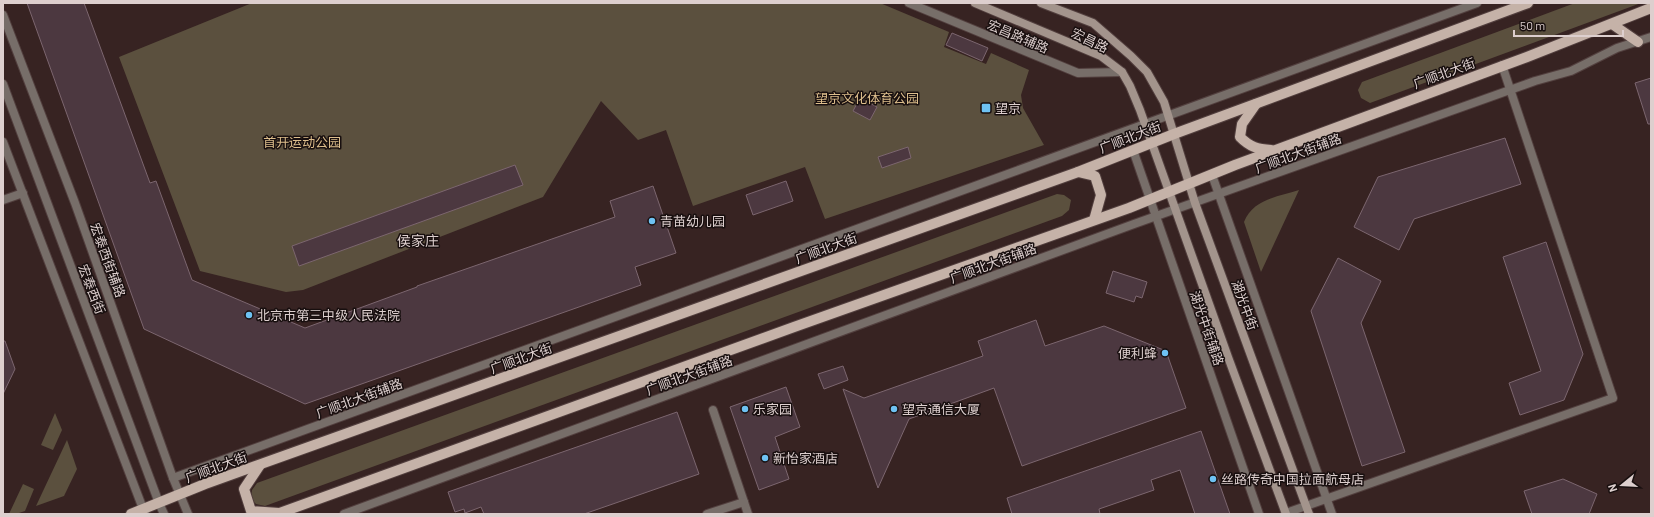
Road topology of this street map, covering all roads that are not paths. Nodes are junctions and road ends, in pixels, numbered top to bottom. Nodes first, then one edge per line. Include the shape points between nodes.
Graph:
1 (909, 3) edge
2 (975, 3) edge
3 (1041, 3) edge
4 (1477, 3) edge
5 (1528, 3) edge
6 (1651, 8) edge
7 (3, 15) edge
8 (1612, 24) junction
9 (1651, 37) edge
10 (1638, 42) junction
11 (1502, 65) junction
12 (1122, 72) junction
13 (3, 84) edge
14 (1511, 90) junction
15 (1164, 102) joint
16 (1256, 104) junction
17 (1168, 116) junction
18 (1145, 125) junction
19 (1174, 134) junction
20 (3, 142) edge
21 (1152, 143) junction
22 (1133, 150) junction
23 (1274, 150) junction
24 (1078, 172) junction
25 (1212, 175) junction
26 (1189, 185) junction
27 (1169, 192) junction
28 (23, 193) junction
29 (1219, 194) junction
30 (3, 200) edge
31 (1150, 200) junction
32 (1195, 203) junction
33 (1175, 210) junction
34 (1156, 217) junction
35 (1094, 220) junction
36 (713, 410) dead end
37 (260, 465) junction
38 (173, 478) junction
39 (180, 494) junction
40 (1327, 498) junction
41 (744, 502) junction
42 (159, 503) junction
43 (1306, 506) junction
44 (144, 512) edge
45 (131, 514) edge
46 (164, 514) edge
47 (188, 514) edge
48 (278, 514) edge
49 (344, 514) edge
50 (707, 514) edge
51 (748, 514) edge
52 (1259, 514) edge
53 (1286, 514) edge
54 (1309, 514) edge
55 (1332, 514) edge

1 - 12 street, 宏昌路辅路 via 1078,73
2 - 12 main road, 宏昌路 via 1101,56
3 - 15 main road, 宏昌路 via 1098,28 1147,72
4 - 17 street, 广顺北大街辅路
5 - 16 main road, 广顺北大街
6 - 8 main road, 广顺北大街
7 - 38 street, 宏泰西街辅路 via 75,203
8 - 10 main road
8 - 11 main road, 广顺北大街
9 - 10 street, 广顺北大街辅路
10 - 14 street, 广顺北大街辅路 via 1617,48 1571,71
11 - 14 street
11 - 23 main road, 广顺北大街
12 - 18 main road, 宏昌路
13 - 42 street, 宏泰西街
14 - 29 street, 广顺北大街辅路
14 - 40 street via 1613,398
15 - 17 main road, 湖光中街
16 - 19 main road, 广顺北大街
16 - 23 main road via 1242,124 1240,137 1258,149
17 - 18 street, 广顺北大街辅路
17 - 19 main road, 湖光中街
18 - 21 main road, 宏昌路
18 - 38 street, 广顺北大街辅路
19 - 21 main road, 广顺北大街
19 - 26 main road, 湖光中街
20 - 28 street
21 - 22 main road, 广顺北大街
21 - 27 main road
22 - 24 main road, 广顺北大街
22 - 31 street, 湖光中街辅路
23 - 25 main road, 广顺北大街
24 - 35 main road via 1095,176 1101,195
24 - 37 main road, 广顺北大街
25 - 26 main road, 广顺北大街
25 - 29 street
26 - 27 main road, 广顺北大街
26 - 32 main road, 湖光中街
27 - 31 main road, 广顺北大街
27 - 33 main road
28 - 30 street
28 - 44 street
29 - 32 street, 广顺北大街辅路
29 - 40 street
31 - 34 street, 湖光中街辅路
31 - 35 main road, 广顺北大街
32 - 33 street, 广顺北大街辅路
32 - 43 main road, 湖光中街
33 - 34 street, 广顺北大街辅路
33 - 53 main road
34 - 49 street, 广顺北大街辅路
34 - 52 street, 湖光中街辅路
35 - 48 main road, 广顺北大街
36 - 41 street
37 - 39 main road, 广顺北大街
37 - 48 main road via 244,489 251,510
38 - 39 street, 宏泰西街辅路
39 - 42 main road, 广顺北大街
39 - 47 street, 宏泰西街辅路
40 - 43 street
40 - 55 street
41 - 50 street
41 - 51 street
42 - 44 main road, 广顺北大街
42 - 46 street, 宏泰西街
43 - 53 street
43 - 54 main road, 湖光中街
44 - 45 main road, 广顺北大街

